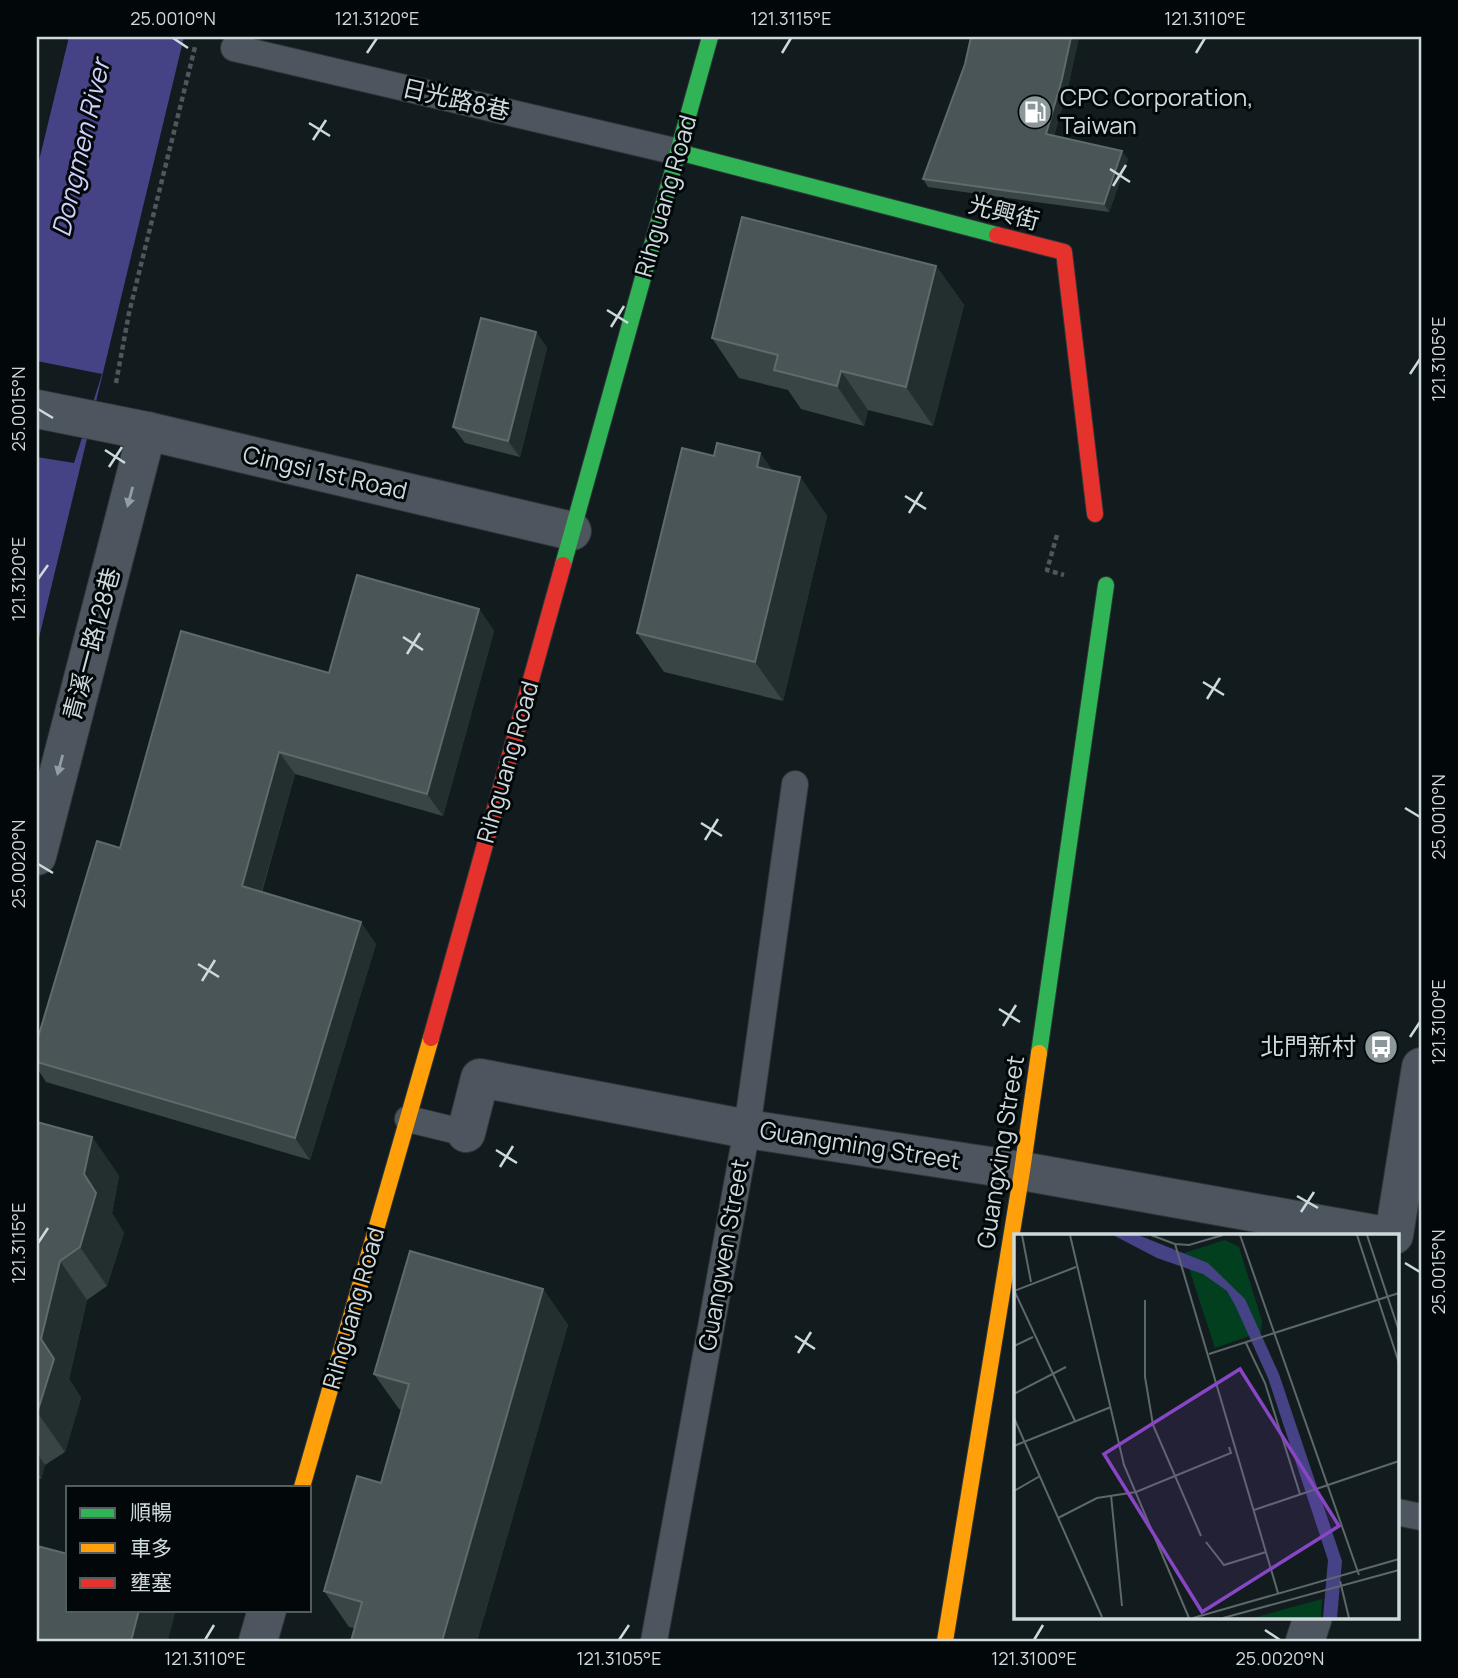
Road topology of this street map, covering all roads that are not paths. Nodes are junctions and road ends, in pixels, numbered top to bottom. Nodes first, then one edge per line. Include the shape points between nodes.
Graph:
1 (710, 37) edge
2 (234, 48) dead end
3 (678, 152) junction
4 (37, 409) edge
5 (147, 431) junction
6 (1095, 514) dead end
7 (572, 531) junction
8 (1106, 585) dead end
9 (795, 785) dead end
10 (37, 856) edge
11 (1421, 1067) edge
12 (408, 1119) junction
13 (747, 1129) junction
14 (466, 1133) joint
15 (1022, 1171) junction
16 (1374, 1234) edge
17 (1395, 1234) edge
18 (1398, 1238) edge
19 (1421, 1250) edge
20 (302, 1486) edge
21 (1398, 1512) edge
22 (1421, 1517) edge
23 (266, 1612) edge
24 (1313, 1618) edge
25 (258, 1641) edge
26 (654, 1641) edge
27 (945, 1641) edge
28 (1305, 1641) edge

1 - 3 street, Rihguang Road
2 - 3 lane, 日光路8巷
3 - 6 street, 光興街 via 1064,252
3 - 7 street, Rihguang Road
4 - 5 street, Cingsi 1st Road
5 - 7 street, Cingsi 1st Road
5 -> 10 street, 青溪一路128巷
7 - 12 street, Rihguang Road
8 - 15 street, Guangxing Street
9 - 13 lane, Guangwen Street
11 - 17 street
12 - 14 lane
12 - 20 street, Rihguang Road
13 - 14 street, Guangming Street via 480,1078
13 - 15 street, Guangming Street
13 - 26 lane, Guangwen Street
15 - 16 street, Guangming Street
15 - 27 street, Guangxing Street
18 - 19 street
21 - 22 lane
23 - 25 street
24 - 28 street

